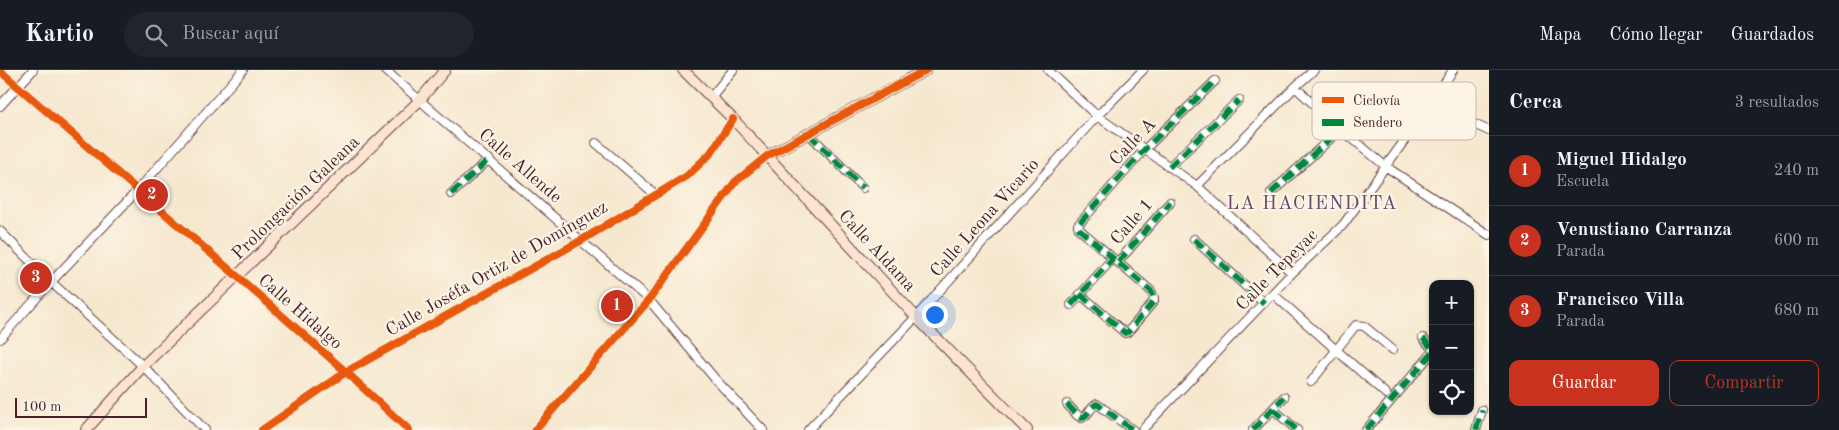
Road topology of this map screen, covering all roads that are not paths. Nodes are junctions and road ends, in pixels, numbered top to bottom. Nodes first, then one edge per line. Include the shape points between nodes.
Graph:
1 (33, 70) edge
2 (242, 70) edge
3 (385, 70) edge
4 (445, 70) edge
5 (683, 70) edge
6 (733, 70) edge
7 (926, 70) edge
8 (1048, 70) edge
9 (1143, 70) edge
10 (1314, 70) edge
11 (1453, 70) edge
12 (0, 71) edge
13 (1215, 82) dead end
14 (1445, 82) edge
15 (18, 86) junction
16 (1295, 87) junction
17 (711, 97) junction
18 (1239, 100) dead end
19 (420, 101) junction
20 (1312, 103) edge
21 (0, 106) edge
22 (1097, 116) junction
23 (733, 119) junction
24 (1476, 125) edge
25 (1489, 131) edge
26 (809, 134) junction
27 (1329, 140) edge
28 (1354, 140) edge
29 (1404, 140) edge
30 (596, 143) dead end
31 (1144, 150) junction
32 (767, 156) junction
33 (489, 159) junction
34 (1385, 166) junction
35 (1169, 167) junction
36 (1197, 186) junction
37 (863, 188) dead end
38 (138, 190) junction
39 (1271, 193) dead end
40 (451, 194) dead end
41 (656, 194) junction
42 (1170, 202) dead end
43 (0, 231) edge
44 (1489, 235) edge
45 (1194, 239) dead end
46 (582, 240) junction
47 (1115, 260) junction
48 (1292, 273) junction
49 (238, 277) junction
50 (51, 282) junction
51 (1080, 294) junction
52 (1273, 294) junction
53 (649, 300) junction
54 (1264, 303) junction
55 (1071, 305) dead end
56 (916, 317) junction
57 (1422, 338) dead end
58 (0, 339) edge
59 (1393, 350) dead end
60 (1336, 351) junction
61 (143, 366) junction
62 (346, 372) junction
63 (1311, 382) dead end
64 (1386, 394) dead end
65 (1284, 397) dead end
66 (1067, 404) dead end
67 (1273, 409) junction
68 (1482, 410) dead end
69 (1477, 426) edge
70 (86, 430) edge
71 (205, 430) edge
72 (262, 430) edge
73 (409, 430) edge
74 (535, 430) edge
75 (763, 430) edge
76 (808, 430) edge
77 (1027, 430) edge
78 (1133, 430) edge
79 (1142, 430) edge
80 (1253, 430) edge
81 (1297, 430) edge
82 (1366, 430) edge
83 (1471, 430) edge

1 - 15 street
2 - 38 street
3 - 19 street, Calle Allende
4 - 19 street, Prolongación Galeana
5 - 17 street, Calle Aldama
6 - 17 street
7 - 26 street
8 - 22 street
9 - 22 street, Calle Leona Vicario
10 - 16 street
11 - 14 street, Calle Tepeyac
12 - 15 street, Calle Hidalgo
13 - 31 street, Calle A
15 - 21 street
15 - 38 street, Calle Hidalgo
16 - 20 street
16 - 36 street
17 - 23 street, Calle Aldama
18 - 35 street
19 - 33 street, Calle Allende
19 - 49 street, Prolongación Galeana
22 - 31 street
22 - 56 street, Calle Leona Vicario
23 - 32 street, Calle Aldama
23 - 41 street, Calle Joséfa Ortiz de Domínguez via 710,154 687,176
24 - 25 street
26 - 32 street
26 - 37 street
27 - 39 street
28 - 34 street
29 - 34 street, Calle Tepeyac
30 - 41 street
31 - 35 street
31 - 47 street, Calle A via 1079,222 1078,227
32 - 53 street via 735,182
32 - 56 street, Calle Aldama
33 - 40 street
33 - 46 street, Calle Allende
34 - 44 street
34 - 48 street, Calle Tepeyac via 1343,225
35 - 36 street
36 - 48 street
38 - 49 street, Calle Hidalgo
38 - 50 street
41 - 46 street, Calle Joséfa Ortiz de Domínguez
42 - 47 street, Calle 1
43 - 50 street
45 - 54 street
46 - 53 street, Calle Allende
46 - 62 street, Calle Joséfa Ortiz de Domínguez
47 - 51 street, Calle 1
47 - 51 street via 1151,291 1154,298 1128,332 1125,333
48 - 52 street, Calle Tepeyac
49 - 61 street, Prolongación Galeana
49 - 62 street, Calle Hidalgo
50 - 58 street
50 - 61 street
51 - 55 street, Calle 1
52 - 54 street, Calle Tepeyac
52 - 60 street
53 - 74 street
53 - 75 street, Calle Allende
54 - 79 street, Calle Tepeyac
56 - 76 street, Calle Leona Vicario
56 - 77 street, Calle Aldama
57 - 82 street via 1431,347 1431,354
59 - 60 street via 1358,324
60 - 63 street
60 - 64 street
61 - 70 street, Prolongación Galeana
61 - 71 street
62 - 72 street, Calle Joséfa Ortiz de Domínguez
62 - 73 street, Calle Hidalgo
65 - 67 street
66 - 78 street via 1082,418 1096,404
67 - 80 street
67 - 81 street
68 - 69 street
69 - 83 street

